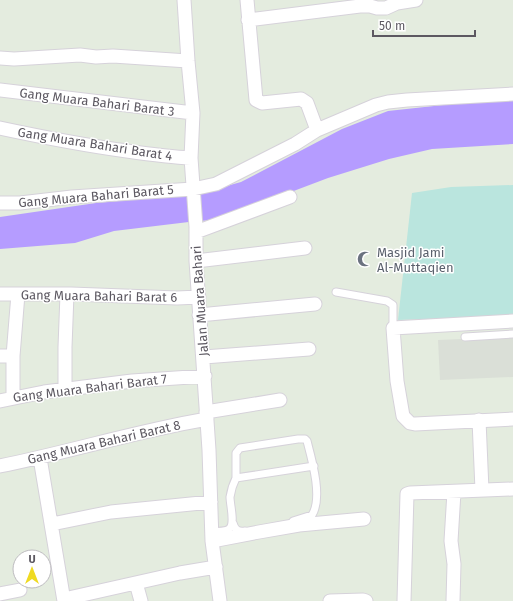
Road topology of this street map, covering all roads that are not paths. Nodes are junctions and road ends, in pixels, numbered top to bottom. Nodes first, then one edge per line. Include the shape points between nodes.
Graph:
1 (184, 0) edge
2 (247, 0) edge
3 (416, 0) edge
4 (248, 20) junction
5 (0, 58) edge
6 (188, 61) junction
7 (0, 90) edge
8 (513, 94) edge
9 (193, 113) junction
10 (0, 128) edge
11 (317, 130) junction
12 (191, 158) junction
13 (193, 190) junction
14 (290, 197) dead end
15 (0, 203) edge
16 (196, 229) junction
17 (305, 248) dead end
18 (196, 261) junction
19 (336, 292) dead end
20 (0, 294) edge
21 (18, 294) junction
22 (67, 294) junction
23 (199, 297) junction
24 (315, 304) dead end
25 (200, 315) junction
26 (513, 321) edge
27 (393, 328) junction
28 (513, 334) edge
29 (465, 337) dead end
30 (309, 349) dead end
31 (0, 356) edge
32 (13, 356) junction
33 (204, 357) junction
34 (205, 376) junction
35 (65, 389) junction
36 (13, 397) junction
37 (0, 400) edge
38 (280, 400) dead end
39 (207, 416) junction
40 (513, 419) edge
41 (479, 420) junction
42 (40, 458) junction
43 (0, 466) edge
44 (314, 466) junction
45 (236, 478) junction
46 (513, 489) edge
47 (482, 490) junction
48 (454, 492) junction
49 (211, 502) junction
50 (364, 519) dead end
51 (233, 523) junction
52 (52, 524) junction
53 (212, 536) junction
54 (216, 567) junction
55 (136, 583) junction
56 (20, 590) dead end
57 (0, 594) edge
58 (64, 600) edge
59 (141, 601) edge
60 (220, 601) edge
61 (330, 601) edge
62 (366, 601) edge
63 (404, 601) edge
64 (453, 601) edge

1 - 6 street, Jalan Muara Bahari
2 - 4 street
3 - 4 street via 386,8 360,6
4 - 11 street via 256,100 262,103 301,99 307,103
5 - 6 street via 80,55
6 - 9 street, Jalan Muara Bahari
7 - 9 street, Gang Muara Bahari Barat 3
8 - 11 street, Gang Muara Bahari Barat 5 via 388,102
9 - 12 street, Jalan Muara Bahari
10 - 12 street, Gang Muara Bahari Barat 4 via 115,149
11 - 13 street, Gang Muara Bahari Barat 5 via 225,180
12 - 13 street, Jalan Muara Bahari
13 - 15 street, Gang Muara Bahari Barat 5
13 - 16 street, Jalan Muara Bahari
14 - 16 street via 264,208
16 - 18 street, Jalan Muara Bahari
17 - 18 street
18 - 23 street, Jalan Muara Bahari
19 - 27 lane via 387,301 393,305
20 - 21 street, Gang Muara Bahari Barat 6
21 - 22 street, Gang Muara Bahari Barat 6
21 - 32 street
22 - 23 street, Gang Muara Bahari Barat 6
22 - 35 street
23 - 25 street, Jalan Muara Bahari
24 - 25 street
25 - 33 street, Jalan Muara Bahari
26 - 27 street
27 - 41 street via 397,381 403,416 415,424
28 - 29 lane
30 - 33 street
31 - 32 street
32 - 36 street
33 - 34 street, Jalan Muara Bahari
34 - 35 street, Gang Muara Bahari Barat 7
34 - 39 street, Jalan Muara Bahari
35 - 36 street, Gang Muara Bahari Barat 7
36 - 37 street, Gang Muara Bahari Barat 7
38 - 39 street, Gang Muara Bahari Barat 8
39 - 42 street, Gang Muara Bahari Barat 8
39 - 49 street, Jalan Muara Bahari
40 - 41 street
41 - 47 street
42 - 43 street, Gang Muara Bahari Barat 8
42 - 52 street
44 - 45 lane
44 - 45 lane via 306,441 298,439 240,448 236,453
44 - 51 lane via 317,504 312,515 242,531 234,529
45 - 51 lane via 230,499
46 - 47 street
47 - 48 street
48 - 63 street via 407,494
48 - 64 street via 451,541 454,564
49 - 52 street via 110,512
49 - 53 street, Jalan Muara Bahari
50 - 53 street
51 - 53 lane via 231,528
52 - 58 street
53 - 54 street, Jalan Muara Bahari
54 - 55 street
54 - 60 street, Jalan Muara Bahari
55 - 58 street
55 - 59 street
56 - 57 street
61 - 62 street

